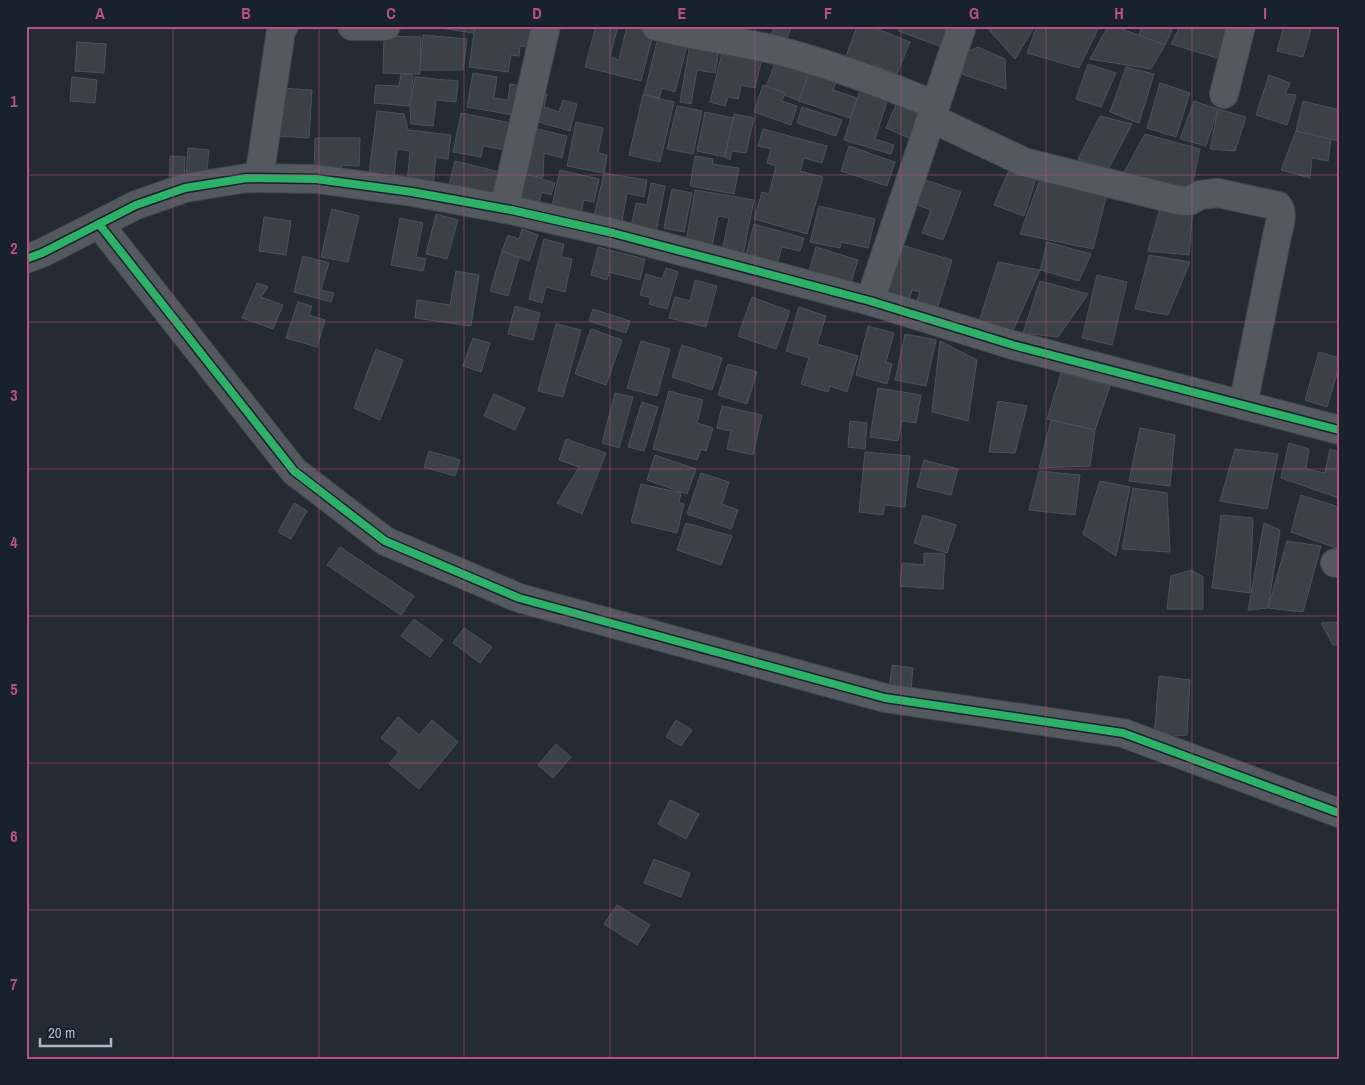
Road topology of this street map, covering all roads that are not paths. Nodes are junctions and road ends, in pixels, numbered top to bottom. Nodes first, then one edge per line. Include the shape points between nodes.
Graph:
1 (284, 26) edge
2 (352, 26) edge
3 (386, 26) edge
4 (546, 26) edge
5 (656, 26) edge
6 (962, 26) edge
7 (1241, 26) edge
8 (1224, 94) dead end
9 (933, 111) junction
10 (259, 178) junction
11 (504, 209) junction
12 (99, 224) junction
13 (26, 259) edge
14 (870, 301) junction
15 (1243, 405) junction
16 (1339, 430) edge
17 (1339, 813) edge

1 - 10 street
2 - 3 street
4 - 11 street
5 - 9 street via 801,57 882,83
6 - 9 street
7 - 8 street
9 - 14 street
9 - 15 street via 1024,162 1177,200 1189,201 1200,195 1218,193 1278,206 1280,222
10 - 11 street via 316,179
10 - 12 street via 185,188 136,205
11 - 14 street via 613,233
12 - 13 street
12 - 17 street via 294,471 385,541 519,598 885,698 1123,733
14 - 15 street via 1013,345
15 - 16 street

